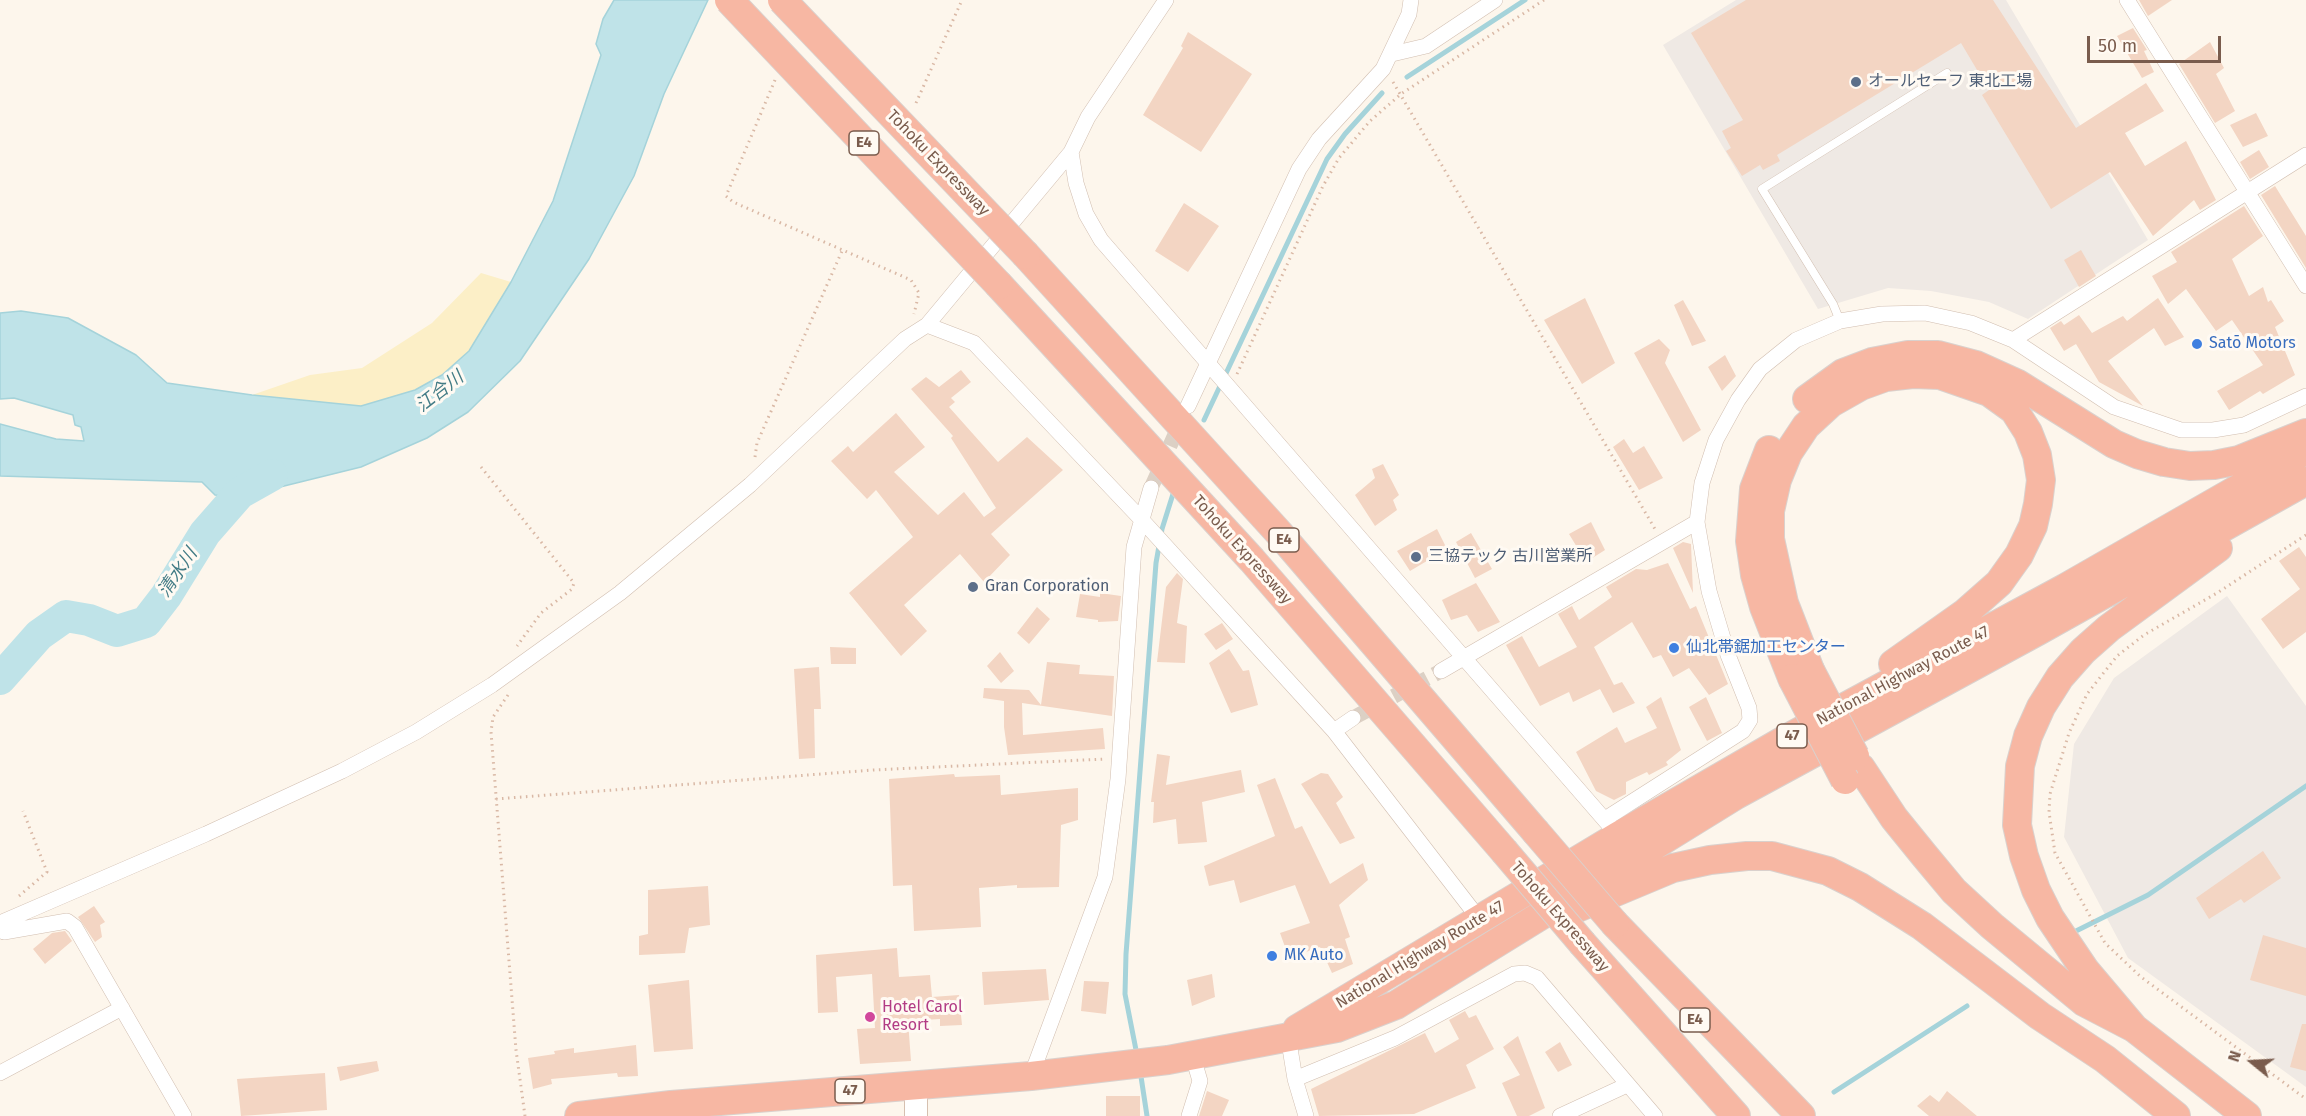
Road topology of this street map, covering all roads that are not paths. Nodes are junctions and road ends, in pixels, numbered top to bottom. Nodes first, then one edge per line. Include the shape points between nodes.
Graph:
1 (729, 0) edge
2 (782, 0) edge
3 (1166, 0) edge
4 (1411, 0) edge
5 (1495, 0) edge
6 (2127, 0) edge
7 (1392, 54) junction
8 (1947, 73) dead end
9 (1071, 152) junction
10 (2306, 155) edge
11 (2247, 192) junction
12 (2306, 286) edge
13 (1840, 321) junction
14 (923, 327) junction
15 (2013, 340) junction
16 (1221, 380) junction
17 (2306, 396) edge
18 (1188, 406) tunnel mouth
19 (2306, 433) edge
20 (2306, 450) edge
21 (2306, 482) edge
22 (1151, 488) tunnel mouth
23 (1141, 519) junction
24 (1697, 522) junction
25 (1466, 657) junction
26 (1441, 671) tunnel mouth
27 (1801, 674) junction
28 (1353, 718) tunnel mouth
29 (1334, 731) junction
30 (1786, 739) junction
31 (1853, 774) junction
32 (1611, 828) junction
33 (1480, 920) junction
34 (0, 923) edge
35 (1615, 924) junction
36 (1519, 928) junction
37 (0, 930) edge
38 (122, 1008) junction
39 (2134, 1028) junction
40 (1288, 1036) junction
41 (1181, 1058) junction
42 (2105, 1059) junction
43 (0, 1073) edge
44 (1031, 1076) junction
45 (1295, 1080) junction
46 (916, 1085) junction
47 (1627, 1085) junction
48 (184, 1116) edge
49 (579, 1116) edge
50 (916, 1116) edge
51 (1189, 1116) edge
52 (1306, 1116) edge
53 (1560, 1116) edge
54 (1655, 1116) edge
55 (1736, 1116) edge
56 (1776, 1116) edge
57 (1801, 1116) edge
58 (2176, 1116) edge
59 (2247, 1116) edge

1 - 55 highway, Tohoku Expressway / E4, bridge via 1252,560
2 - 35 highway, Tohoku Expressway / E4, bridge via 1026,255 1279,533
3 - 9 street via 1088,117
4 - 7 street
5 - 7 street via 1426,46
6 - 11 street
7 - 16 street via 1299,169
8 - 13 lane via 1762,189
9 - 14 street
9 - 16 street via 1086,214 1101,240
10 - 11 street
11 - 12 street
11 - 15 street
13 - 15 street via 1881,314 1924,313 1971,322
13 - 24 street via 1796,340 1760,369 1743,392 1716,440 1702,483
14 - 23 street via 974,343
14 - 34 street via 750,485 620,593 492,686 342,771
15 - 17 street via 2115,407 2181,430 2244,425
16 - 18 street
16 - 25 street
19 - 27 highway via 2239,460 2190,466 2137,454 2098,435 2018,384 1958,359 1938,354 1908,356 1872,362 1843,373 1816,390 1795,410 1772,443 1754,489 1750,541 1755,575 1777,645
20 - 30 highway, National Highway Route 47 / 47 via 2066,588
21 - 36 highway, National Highway Route 47 / 47 via 1736,795
21 - 39 highway via 2083,651 2041,706 2028,736 2020,766 2017,825 2036,890 2049,918 2085,970
22 - 23 street
23 - 29 street
23 - 44 street via 1134,547 1119,758 1105,877
24 - 25 street
24 - 32 street via 1709,591 1750,720 1743,731
25 - 26 street
25 - 32 street
27 - 30 highway via 1770,539 1770,511 1788,453 1806,426 1831,403 1861,386 1886,377 1912,374 1940,375 1989,392 2014,410 2037,455 2041,480 2033,526 2019,555 1999,583 1965,613
27 - 31 highway, bridge
28 - 29 street
29 - 33 street
30 - 32 highway, National Highway Route 47 / 47
31 - 39 highway via 1962,898 2036,965 2084,1002
31 - 42 highway via 1900,856 1956,918 2005,960
32 - 33 highway, National Highway Route 47 / 47
33 - 40 highway, National Highway Route 47 / 47
35 - 56 highway, Tohoku Expressway / E4
35 - 57 highway
36 - 40 highway, National Highway Route 47 / 47 via 1396,1005 1336,1028
36 - 42 highway via 1607,897 1673,868 1747,856 1799,862 1860,887 1922,926 2040,1016
37 - 38 street via 67,921 75,927
38 - 43 street
38 - 48 street
39 - 59 highway
40 - 41 highway, National Highway Route 47 / 47
40 - 45 street
41 - 44 highway, National Highway Route 47 / 47
41 - 51 street via 1200,1081
42 - 58 highway
44 - 46 highway, National Highway Route 47 / 47
45 - 47 street via 1395,1038 1514,974 1525,973 1537,978
45 - 52 street
46 - 49 highway, National Highway Route 47 / 47
46 - 50 street
47 - 53 street
47 - 54 street

